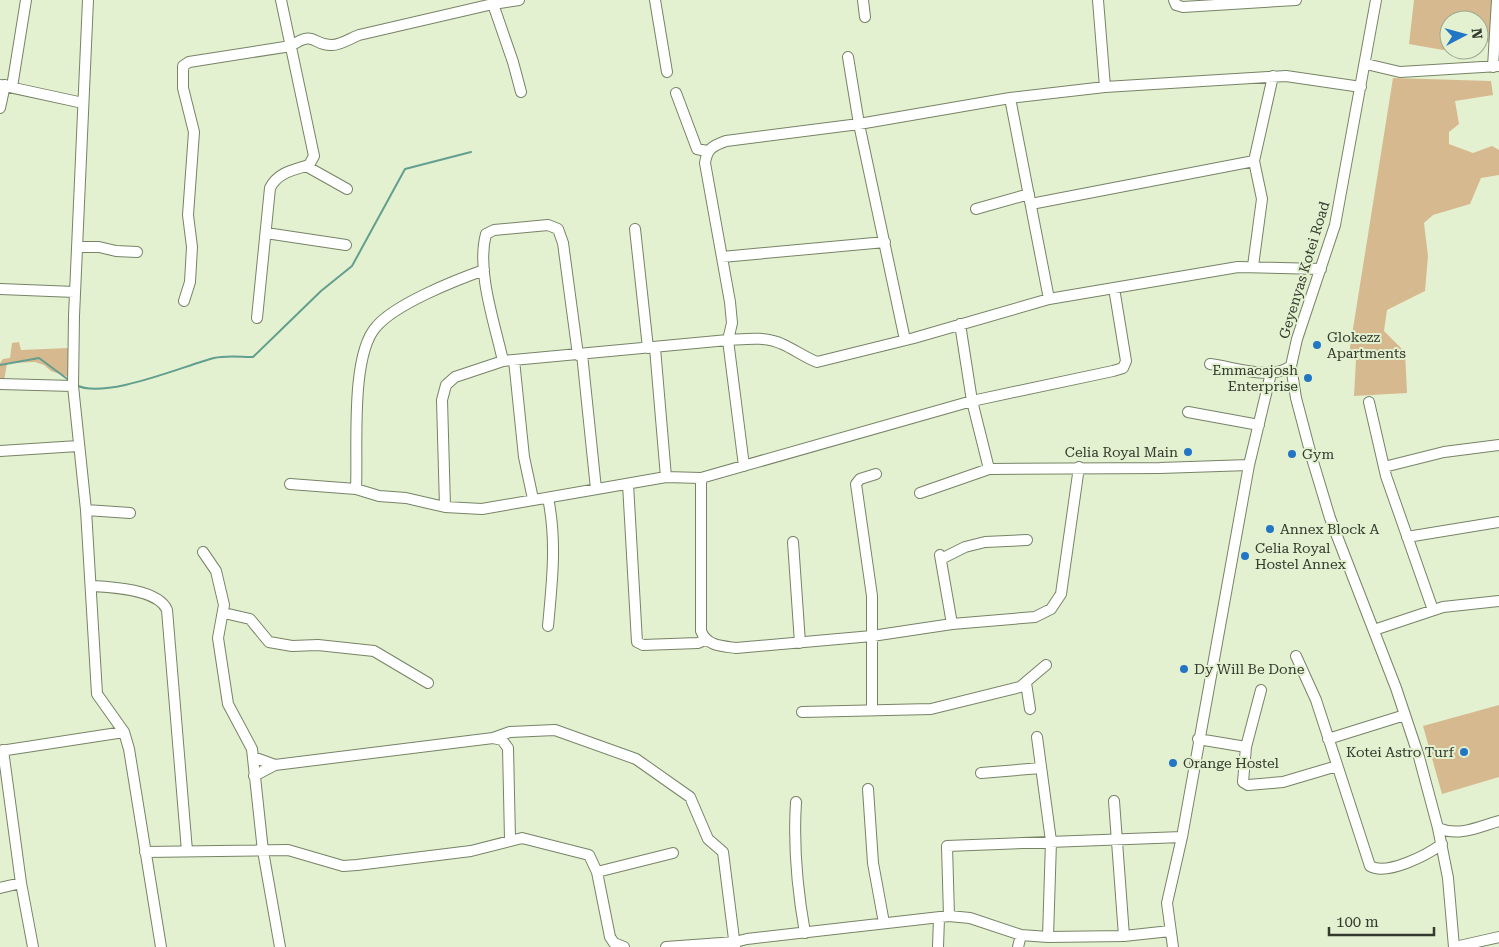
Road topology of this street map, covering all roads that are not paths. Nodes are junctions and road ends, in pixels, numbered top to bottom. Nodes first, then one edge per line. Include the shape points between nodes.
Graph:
1 (26, 0) edge
2 (88, 0) edge
3 (281, 0) edge
4 (518, 0) edge
5 (655, 0) edge
6 (863, 0) edge
7 (1098, 0) edge
8 (1174, 0) edge
9 (1296, 0) edge
10 (1376, 0) edge
11 (1497, 0) edge
12 (491, 3) edge
13 (865, 17) dead end
14 (291, 46) junction
15 (848, 56) dead end
16 (1366, 64) junction
17 (1496, 66) edge
18 (667, 72) dead end
19 (1273, 76) junction
20 (6, 86) edge
21 (1105, 87) junction
22 (1361, 87) junction
23 (520, 92) dead end
24 (676, 93) dead end
25 (1010, 98) junction
26 (83, 103) junction
27 (0, 108) edge
28 (859, 124) junction
29 (707, 151) junction
30 (1254, 161) junction
31 (306, 166) junction
32 (348, 189) dead end
33 (1030, 199) junction
34 (976, 209) dead end
35 (635, 229) dead end
36 (266, 233) junction
37 (885, 242) junction
38 (346, 245) dead end
39 (77, 247) junction
40 (137, 252) dead end
41 (722, 257) junction
42 (1253, 266) junction
43 (1321, 269) junction
44 (484, 270) junction
45 (1114, 288) junction
46 (0, 289) edge
47 (74, 292) junction
48 (1048, 299) junction
49 (184, 301) dead end
50 (257, 318) dead end
51 (960, 324) junction
52 (728, 340) junction
53 (905, 340) junction
54 (652, 348) junction
55 (580, 354) junction
56 (514, 360) junction
57 (503, 361) junction
58 (1210, 364) dead end
59 (1291, 366) junction
60 (1272, 373) junction
61 (0, 384) edge
62 (73, 386) junction
63 (972, 401) junction
64 (1369, 402) dead end
65 (1188, 412) dead end
66 (1259, 425) junction
67 (78, 446) junction
68 (1499, 446) edge
69 (0, 451) edge
70 (1249, 465) junction
71 (744, 466) junction
72 (1079, 467) junction
73 (1384, 467) junction
74 (988, 470) junction
75 (876, 474) dead end
76 (666, 476) junction
77 (701, 478) junction
78 (290, 484) dead end
79 (628, 484) junction
80 (356, 489) junction
81 (596, 489) junction
82 (920, 493) dead end
83 (533, 498) junction
84 (548, 498) junction
85 (445, 507) junction
86 (86, 510) junction
87 (130, 513) dead end
88 (1499, 522) edge
89 (1407, 537) junction
90 (1027, 540) dead end
91 (793, 542) dead end
92 (203, 552) dead end
93 (91, 586) junction
94 (1499, 601) edge
95 (1433, 610) junction
96 (224, 613) junction
97 (952, 624) junction
98 (548, 626) dead end
99 (1374, 630) junction
100 (872, 636) junction
101 (705, 640) junction
102 (800, 643) junction
103 (1296, 656) dead end
104 (1046, 665) dead end
105 (428, 683) dead end
106 (1026, 683) junction
107 (1261, 690) dead end
108 (872, 708) junction
109 (1030, 709) dead end
110 (802, 712) dead end
111 (1406, 715) junction
112 (124, 732) junction
113 (493, 738) junction
114 (1036, 738) dead end
115 (1328, 738) junction
116 (1198, 739) junction
117 (1246, 747) junction
118 (1, 751) edge
119 (253, 757) junction
120 (275, 765) junction
121 (1337, 766) junction
122 (1041, 768) junction
123 (980, 772) dead end
124 (254, 776) junction
125 (868, 789) dead end
126 (1114, 801) dead end
127 (796, 802) dead end
128 (1499, 822) edge
129 (1438, 828) junction
130 (1182, 837) junction
131 (510, 839) junction
132 (1050, 841) junction
133 (1118, 841) junction
134 (1442, 844) junction
135 (264, 851) junction
136 (145, 852) junction
137 (187, 852) junction
138 (673, 853) dead end
139 (598, 872) junction
140 (21, 883) junction
141 (0, 888) edge
142 (944, 917) junction
143 (884, 923) junction
144 (1170, 931) junction
145 (805, 933) junction
146 (1021, 935) junction
147 (1124, 936) junction
148 (1048, 937) junction
149 (1499, 937) edge
150 (735, 944) edge
151 (33, 947) edge
152 (161, 947) edge
153 (280, 947) edge
154 (624, 947) edge
155 (666, 947) edge
156 (938, 947) edge
157 (1018, 947) edge
158 (1173, 947) edge
159 (1454, 947) edge

1 - 20 street
2 - 26 street
3 - 14 street
4 - 12 street
5 - 18 street
6 - 13 street
7 - 21 street
8 - 9 street via 1176,5 1183,7
10 - 16 street, Geyenyas Kotei Road
11 - 17 street
12 - 14 street via 359,35 339,44 328,45 313,38 303,38
12 - 23 street via 514,62
14 - 31 street via 314,156
14 - 49 street via 189,62 183,66 183,88 194,132 188,215 192,256 190,282
15 - 28 street
16 - 17 street via 1400,72
16 - 22 street, Geyenyas Kotei Road
19 - 21 street
19 - 22 street via 1302,77
19 - 30 street
20 - 26 street
20 - 27 street
21 - 25 street
22 - 43 street, Geyenyas Kotei Road via 1335,225
24 - 29 street via 697,149
25 - 28 street
25 - 33 street
26 - 39 street
28 - 29 street via 726,141 713,145
28 - 37 street
29 - 41 street via 705,163
30 - 33 street
30 - 42 street via 1262,199
31 - 32 street
31 - 36 street via 274,179 270,188
33 - 34 street
33 - 48 street
35 - 54 street
36 - 38 street
36 - 50 street
37 - 41 street
37 - 53 street
39 - 40 street
39 - 47 street
41 - 52 street via 732,324
42 - 43 street
42 - 45 street
43 - 59 street, Geyenyas Kotei Road
44 - 55 street via 486,234 494,230 548,225 558,229
44 - 57 street
44 - 80 street via 399,309 375,327 360,366
45 - 48 street
45 - 63 street via 1126,361 1123,368
46 - 47 street
47 - 62 street
48 - 51 street
51 - 53 street
51 - 63 street
52 - 53 street via 765,339 817,362
52 - 54 street
52 - 71 street
54 - 55 street
54 - 76 street
55 - 56 street
55 - 81 street
56 - 57 street
56 - 83 street via 524,457
57 - 85 street via 455,377 446,385 442,400
58 - 60 street
59 - 60 street
59 - 99 street, Geyenyas Kotei Road via 1301,417 1330,518
60 - 66 street
61 - 62 street
62 - 67 street
63 - 71 street
63 - 74 street
64 - 73 street
65 - 66 street
66 - 70 street
67 - 69 street
67 - 86 street
68 - 73 street via 1444,452
70 - 72 street
70 - 116 street
71 - 77 street
72 - 74 street
72 - 97 street via 1061,594 1051,609 1036,617
73 - 89 street
74 - 82 street
75 - 100 street via 860,479 856,484 872,596
76 - 77 street
76 - 79 street
77 - 101 street via 701,631
78 - 80 street
79 - 81 street
79 - 101 street via 638,642 643,645 691,644
80 - 85 street
81 - 84 street
83 - 84 street
83 - 85 street via 482,508
84 - 98 street via 554,568
86 - 87 street
86 - 93 street
88 - 89 street
89 - 95 street
90 - 97 street via 985,542 940,557
91 - 102 street
92 - 96 street via 216,571
93 - 112 street via 97,694
93 - 137 street via 139,592 160,601 167,610
94 - 95 street via 1453,604
95 - 99 street
96 - 105 street via 250,619 270,642 374,651
96 - 119 street via 218,638 228,704 248,740
97 - 100 street
99 - 111 street, Geyenyas Kotei Road
100 - 102 street
100 - 108 street
101 - 102 street via 714,645 736,648
103 - 115 street via 1316,700
104 - 106 street
106 - 108 street via 1015,689 931,709
106 - 109 street
107 - 117 street
108 - 110 street
111 - 115 street
111 - 129 street, Geyenyas Kotei Road
112 - 118 street
112 - 136 street
113 - 120 street
113 - 131 street via 502,740 508,748
113 - 150 street via 510,732 555,730 636,759 690,797 708,839 723,852
114 - 122 street
115 - 121 street
116 - 117 street
116 - 130 street
117 - 121 street via 1242,778 1248,785 1283,782
118 - 140 street
119 - 120 street
119 - 124 street
120 - 124 street
121 - 134 street via 1370,866 1382,869 1405,863 1427,855
122 - 123 street
122 - 132 street
124 - 135 street
125 - 143 street via 873,863
126 - 133 street
127 - 145 street via 796,880
128 - 129 street via 1457,832
129 - 134 street, Geyenyas Kotei Road
130 - 133 street
130 - 144 street via 1167,903
131 - 135 street via 471,851 342,866 288,850
131 - 139 street via 522,838 581,851 589,855
132 - 133 street
132 - 142 street via 947,846
132 - 148 street
133 - 147 street
134 - 159 street, Geyenyas Kotei Road
135 - 137 street
135 - 153 street
136 - 137 street
136 - 152 street
138 - 139 street
139 - 154 street via 610,936 614,943
140 - 141 street
140 - 151 street
142 - 143 street
142 - 146 street via 970,918
142 - 156 street
143 - 145 street
144 - 147 street
144 - 158 street
145 - 150 street via 747,939
146 - 148 street
146 - 157 street
147 - 148 street
149 - 159 street
150 - 155 street

